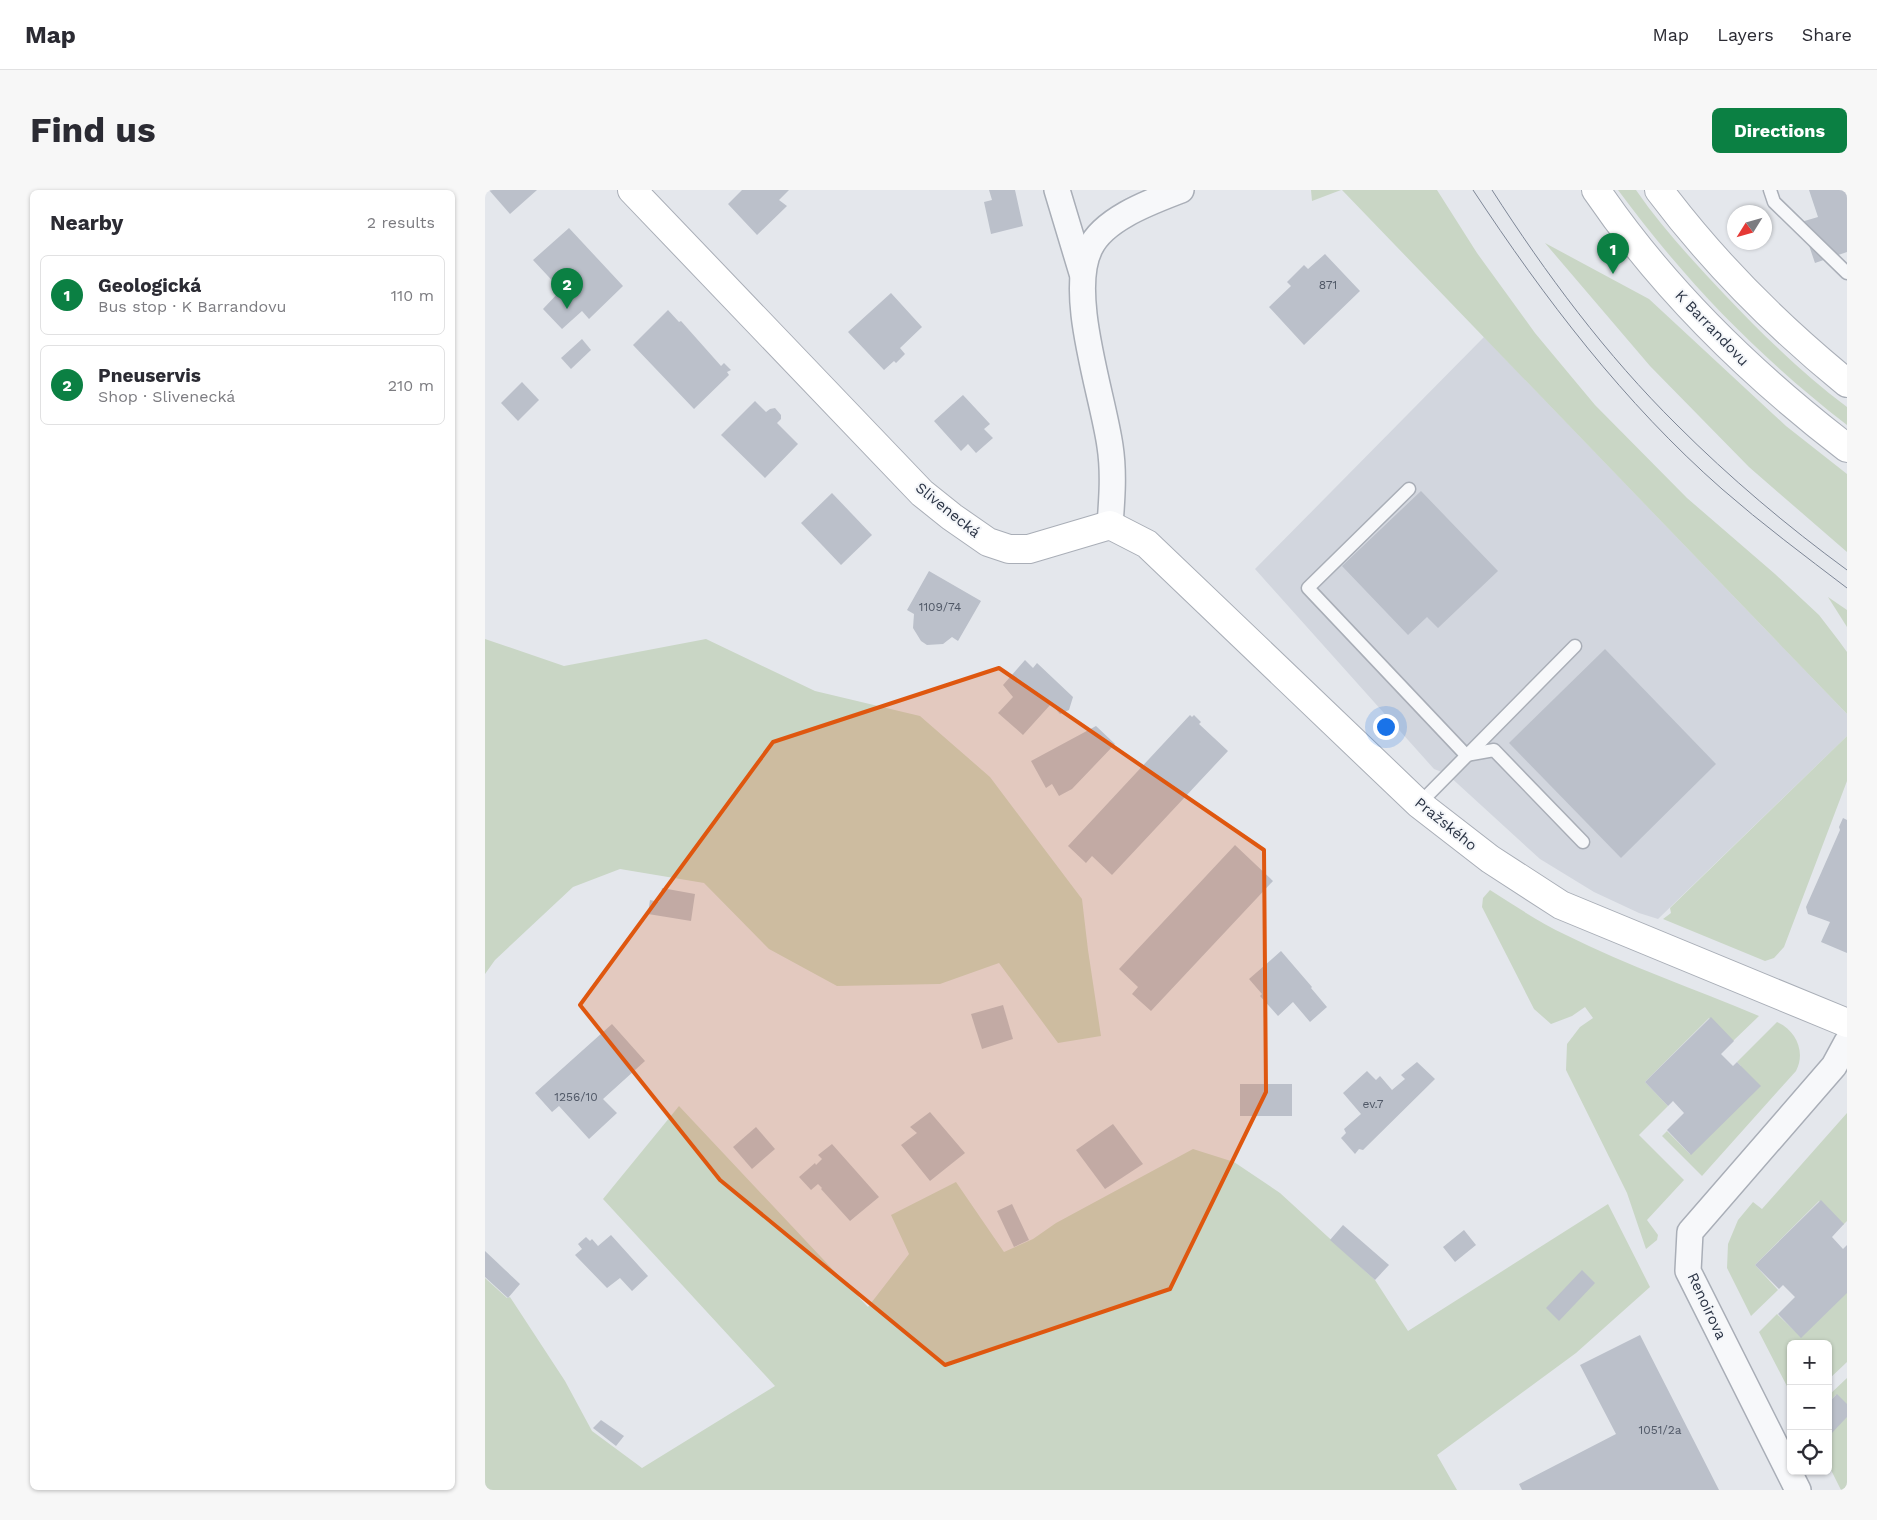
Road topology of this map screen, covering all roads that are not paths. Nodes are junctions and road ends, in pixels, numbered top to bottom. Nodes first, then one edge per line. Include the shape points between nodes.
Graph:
1 (632, 190) edge
2 (1057, 190) edge
3 (1181, 190) edge
4 (1597, 190) edge
5 (1659, 190) edge
6 (1770, 190) edge
7 (1082, 273) junction
8 (1847, 273) edge
9 (1847, 383) edge
10 (1847, 448) edge
11 (1409, 489) dead end
12 (1110, 525) junction
13 (1575, 646) dead end
14 (1466, 755) junction
15 (1419, 804) junction
16 (1583, 842) dead end
17 (1847, 1023) edge
18 (1847, 1042) edge
19 (1798, 1490) edge

1 - 12 street, Slivenecká via 922,492 952,517 989,542 1009,549 1029,549
2 - 7 street
3 - 7 street via 1133,209 1102,232 1090,247
4 - 10 street, K Barrandovu via 1657,268 1707,325 1768,384
5 - 9 street via 1710,254 1763,310
6 - 8 lane via 1774,202
7 - 12 street via 1083,310 1110,445 1113,477
11 - 14 lane via 1308,588
12 - 15 street, Pražského via 1147,544
13 - 14 lane
14 - 15 lane
14 - 16 lane via 1494,750
15 - 17 street, Pražského via 1490,859 1561,905
18 - 19 street, Renoirova via 1834,1066 1690,1232 1688,1271

